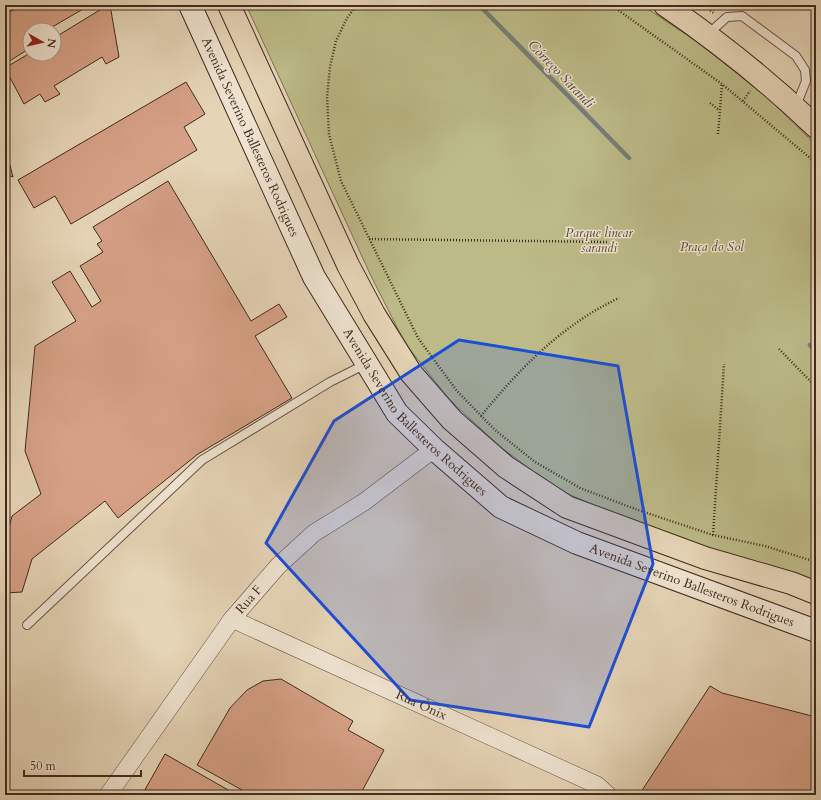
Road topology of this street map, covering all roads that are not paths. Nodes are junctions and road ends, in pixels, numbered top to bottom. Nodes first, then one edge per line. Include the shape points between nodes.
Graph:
1 (190, 5) edge
2 (229, 5) edge
3 (665, 5) edge
4 (707, 35) junction
5 (795, 107) junction
6 (816, 127) edge
7 (367, 364) junction
8 (434, 449) junction
9 (816, 593) edge
10 (232, 619) junction
11 (27, 625) dead end
12 (816, 631) edge
13 (108, 795) edge
14 (608, 795) edge

1 - 7 street, Avenida Severino Ballesteros Rodrigues via 314,278
2 - 9 main road, Avenida Severino Ballesteros Rodrigues via 348,265 374,314 411,373 452,420 506,467 567,507 705,558 791,583
3 - 4 main road
4 - 5 main road
4 - 5 lane via 727,17 742,16 796,56 805,70 806,81
5 - 6 main road
7 - 8 street, Avenida Severino Ballesteros Rodrigues via 397,413
7 - 11 lane via 330,382 202,460
8 - 10 street, Rua F via 364,502 314,533 278,566
8 - 12 street, Avenida Severino Ballesteros Rodrigues via 501,507 577,543
10 - 13 street, Rua F
10 - 14 street, Rua Ônix via 597,785

